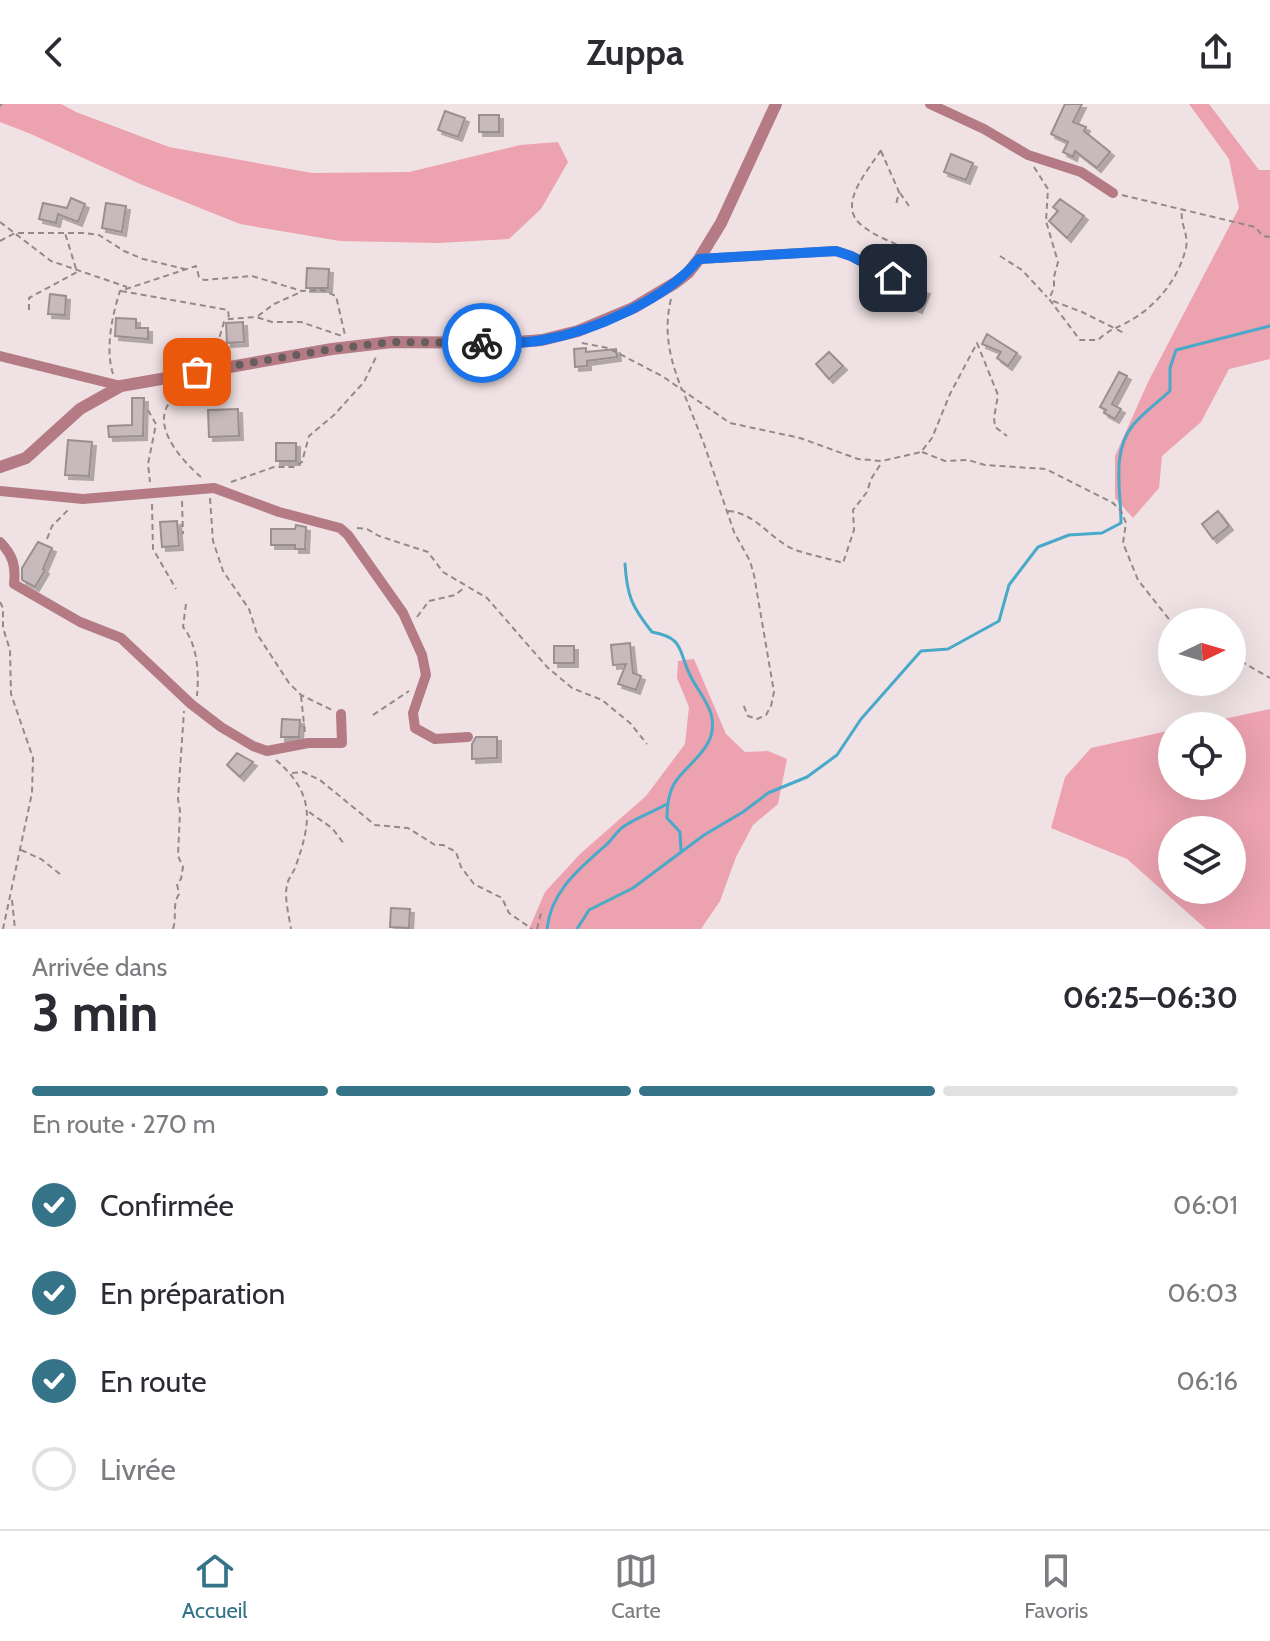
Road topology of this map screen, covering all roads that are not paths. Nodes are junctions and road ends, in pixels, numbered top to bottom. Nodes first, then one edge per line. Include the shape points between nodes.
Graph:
1 (776, 104) edge
2 (930, 104) edge
3 (1113, 193) road end
4 (699, 259) junction
5 (893, 278) dead end
6 (0, 356) edge
7 (121, 386) junction
8 (0, 467) edge
9 (0, 491) edge
10 (0, 542) edge
11 (341, 714) road end
12 (468, 737) dead end

1 - 4 street
2 - 3 street via 1028,155 1081,172
4 - 5 street via 836,251
4 - 7 street via 675,283 633,308 558,337 506,343 383,343
6 - 7 street
7 - 8 street via 80,409 26,458
9 - 12 street via 76,499 212,488 340,528 410,627 422,655 426,675 413,713 415,728 435,739
10 - 11 street via 11,553 14,584 80,622 121,638 189,701 253,746 267,751 342,743

